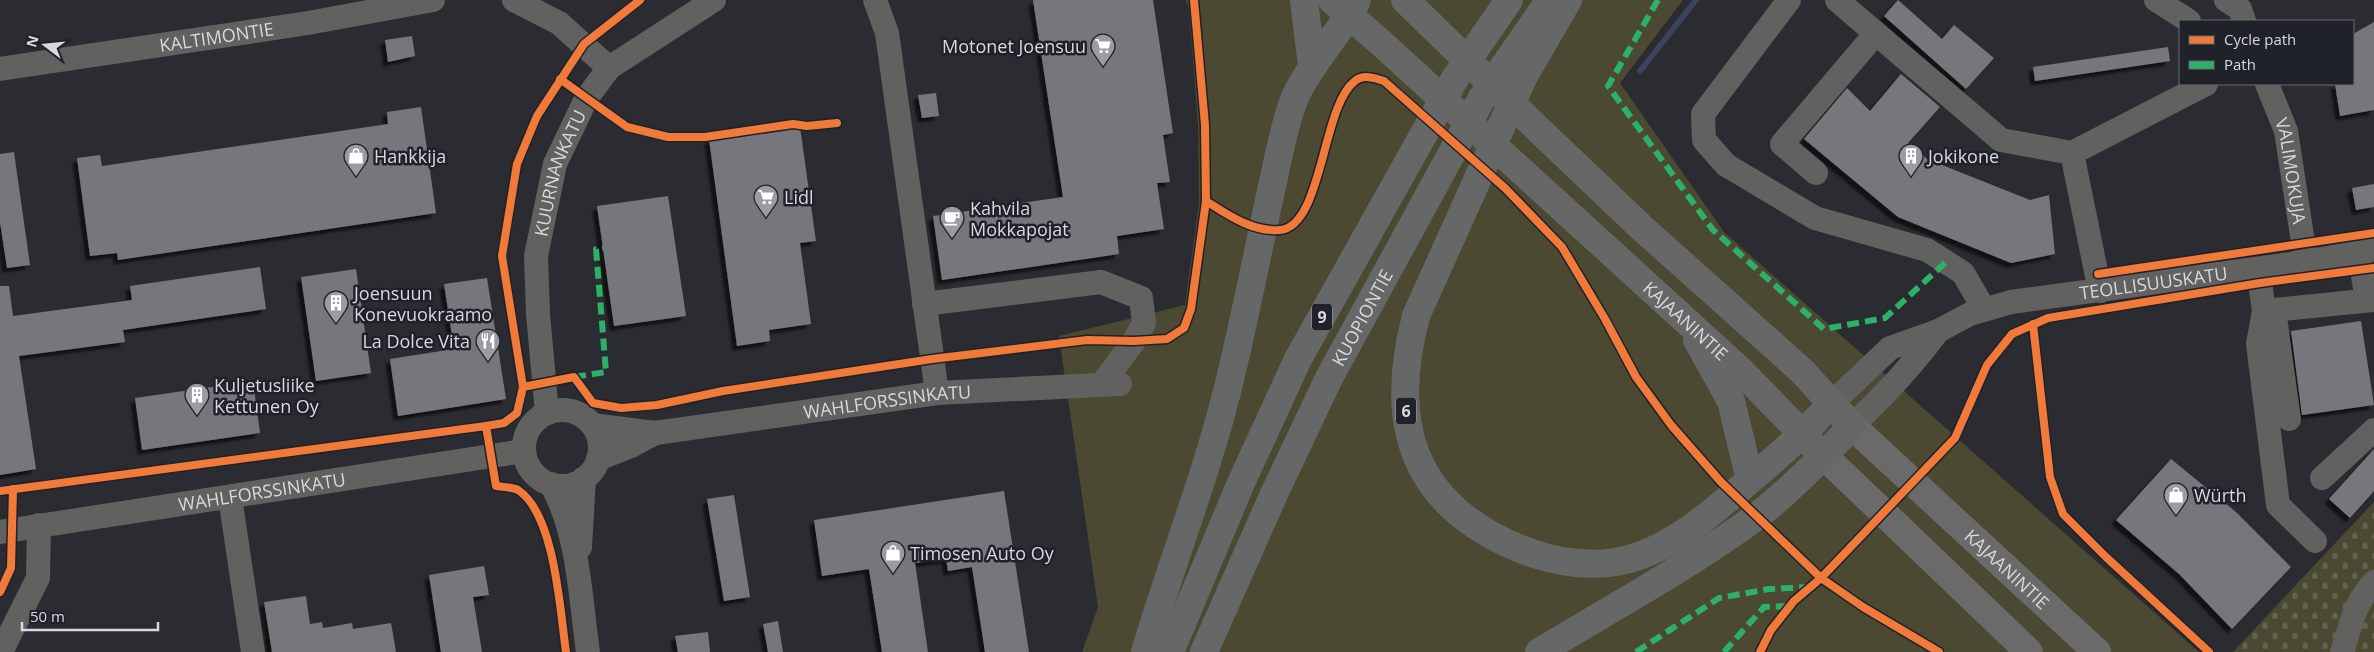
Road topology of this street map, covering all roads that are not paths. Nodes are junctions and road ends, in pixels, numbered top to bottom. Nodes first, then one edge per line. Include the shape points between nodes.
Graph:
1 (433, 0) edge
2 (514, 0) edge
3 (714, 0) edge
4 (875, 0) edge
5 (1304, 0) edge
6 (1405, 0) edge
7 (1509, 0) edge
8 (1550, 0) edge
9 (1568, 0) edge
10 (1788, 0) edge
11 (1837, 0) edge
12 (2156, 0) edge
13 (1346, 5) edge
14 (2188, 20) edge
15 (1876, 33) junction
16 (1312, 66) junction
17 (609, 68) junction
18 (0, 69) edge
19 (2204, 85) edge
20 (2267, 85) edge
21 (2072, 153) junction
22 (1816, 173) dead end
23 (2367, 251) edge
24 (2306, 262) junction
25 (2258, 269) junction
26 (2100, 291) junction
27 (2370, 300) edge
28 (924, 304) junction
29 (1984, 309) junction
30 (2269, 311) junction
31 (1683, 317) junction
32 (1938, 331) junction
33 (937, 394) junction
34 (1831, 404) junction
35 (548, 413) junction
36 (2290, 419) dead end
37 (592, 425) junction
38 (1852, 426) junction
39 (2374, 430) edge
40 (655, 433) junction
41 (1803, 435) junction
42 (524, 451) junction
43 (1824, 456) junction
44 (598, 459) junction
45 (584, 478) junction
46 (2322, 478) dead end
47 (1750, 480) junction
48 (551, 484) junction
49 (230, 496) junction
50 (39, 525) junction
51 (0, 532) edge
52 (2315, 541) dead end
53 (578, 578) junction
54 (2374, 582) edge
55 (1, 652) edge
56 (253, 652) edge
57 (588, 652) edge
58 (1145, 652) edge
59 (1170, 652) edge
60 (1204, 652) edge
61 (1539, 652) edge
62 (2030, 652) edge
63 (2097, 652) edge
64 (2342, 652) edge

1 - 18 street, KALTIMONTIE via 317,22
2 - 17 street via 559,23
3 - 17 street, KUURNANKATU
4 - 28 street via 887,33
5 - 16 highway
6 - 34 highway, bridge via 1643,229 1802,371
7 - 59 highway, KUOPIONTIE / 9 via 1454,80 1298,359 1241,483
8 - 60 highway, KUOPIONTIE via 1482,98 1329,378
9 - 47 highway, 6 via 1524,76 1416,316 1407,351 1404,391 1408,428 1416,454 1444,501 1484,532 1536,555 1594,564 1628,559 1664,544 1716,511
10 - 29 street via 1702,114 1704,140 1726,165 1815,218 1927,250 1963,273
11 - 15 street
12 - 14 street
13 - 16 highway
13 - 31 highway, KAJAANINTIE, bridge via 1381,43
15 - 21 street via 2001,140
15 - 22 street via 1782,144
16 - 58 highway via 1295,96 1279,156 1222,417
17 - 35 street, KUURNANKATU via 586,99 555,164 536,256
19 - 21 street
20 - 24 street, VALIMOKUJA via 2286,132
21 - 26 street
23 - 24 street, TEOLLISUUSKATU
23 - 27 street
24 - 25 street, TEOLLISUUSKATU
25 - 26 street, TEOLLISUUSKATU
25 - 30 street
26 - 29 street, TEOLLISUUSKATU via 2011,302
27 - 30 street
28 - 33 street
28 - 33 street, WAHLFORSSINKATU via 1101,282 1141,298 1144,324 1111,384
29 - 32 street, TEOLLISUUSKATU
30 - 36 street
30 - 52 street via 2258,344 2278,504
31 - 41 highway, KAJAANINTIE
31 - 47 highway via 1731,401
32 - 34 street, TEOLLISUUSKATU via 1890,348
32 - 38 street, TEOLLISUUSKATU via 1890,391
33 - 40 street, WAHLFORSSINKATU
34 - 38 highway
34 - 41 highway
35 - 37 street via 573,412
35 - 42 street via 530,427
37 - 40 street, WAHLFORSSINKATU
37 - 44 street via 600,447
38 - 43 highway
38 - 63 main road, KAJAANINTIE
39 - 46 street
40 - 44 street, WAHLFORSSINKATU via 633,446
41 - 43 highway, KAJAANINTIE
41 - 47 highway, 6
42 - 48 street via 532,472
42 - 49 street, WAHLFORSSINKATU
43 - 61 highway via 1750,521 1636,596
43 - 62 main road, KAJAANINTIE
44 - 45 street
45 - 48 street via 574,484
45 - 53 street
48 - 53 street via 571,531
49 - 50 street, WAHLFORSSINKATU
49 - 56 street
50 - 51 street, WAHLFORSSINKATU
50 - 55 street via 38,578
53 - 57 street
54 - 64 street via 2358,604

